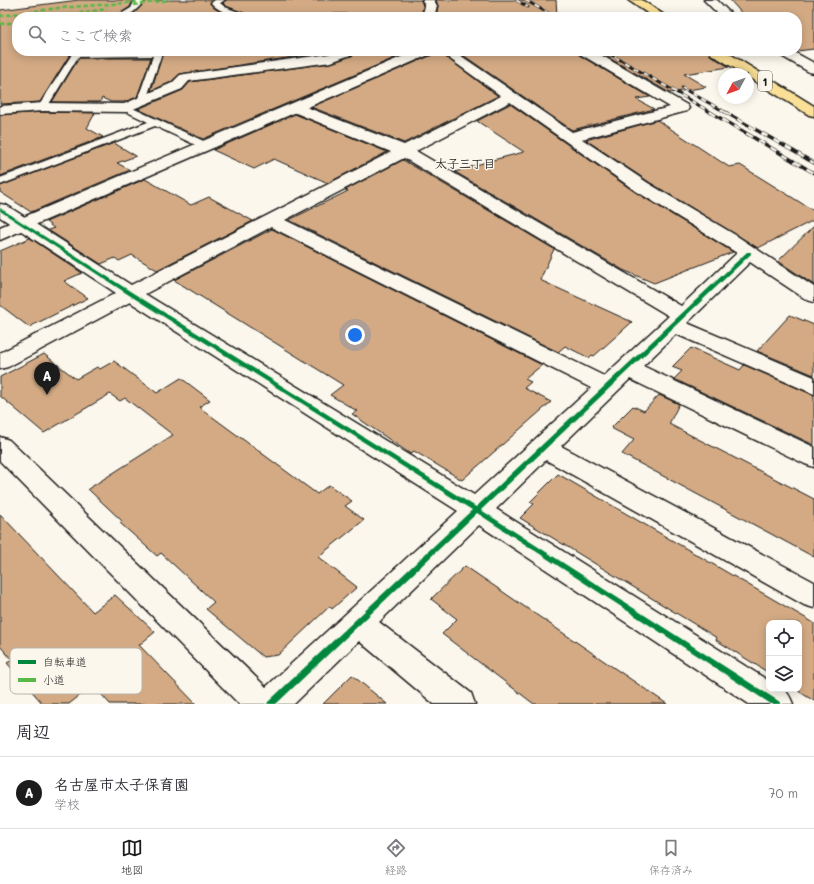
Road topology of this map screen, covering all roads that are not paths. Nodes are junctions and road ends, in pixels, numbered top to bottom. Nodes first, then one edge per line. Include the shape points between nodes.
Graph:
1 (142, 0) edge
2 (221, 0) edge
3 (428, 0) edge
4 (634, 0) edge
5 (710, 0) edge
6 (130, 12) edge
7 (232, 12) edge
8 (429, 12) edge
9 (653, 12) edge
10 (723, 12) edge
11 (75, 56) edge
12 (157, 56) edge
13 (335, 56) edge
14 (415, 56) edge
15 (452, 56) edge
16 (594, 56) edge
17 (724, 56) edge
18 (791, 56) edge
19 (814, 69) edge
20 (511, 96) junction
21 (142, 101) junction
22 (43, 107) junction
23 (126, 108) junction
24 (296, 108) junction
25 (0, 110) edge
26 (814, 112) edge
27 (156, 122) junction
28 (570, 137) junction
29 (206, 146) junction
30 (404, 151) junction
31 (0, 182) edge
32 (0, 209) edge
33 (270, 220) junction
34 (23, 224) junction
35 (0, 234) edge
36 (749, 253) junction
37 (812, 291) edge
38 (131, 294) junction
39 (678, 320) junction
40 (0, 362) edge
41 (627, 368) junction
42 (814, 386) edge
43 (607, 387) junction
44 (0, 446) edge
45 (543, 447) junction
46 (814, 458) edge
47 (477, 510) junction
48 (814, 596) edge
49 (357, 622) junction
50 (261, 704) edge
51 (271, 704) edge
52 (459, 704) edge
53 (777, 704) edge

1 - 6 lane
2 - 7 lane via 215,3
3 - 8 street
4 - 9 highway
5 - 10 street
11 - 22 lane
12 - 21 lane
13 - 21 street via 185,78 177,86
14 - 24 street
15 - 20 street
16 - 28 street via 682,108
17 - 26 highway, 1
18 - 19 street
20 - 28 street
20 - 30 street
21 - 23 street
22 - 23 street
22 - 25 street
23 - 27 lane
24 - 29 street
24 - 30 street
27 - 29 lane
27 - 31 lane
28 - 36 street via 642,187
29 - 34 street
30 - 33 street
30 - 39 street
32 - 34 street
33 - 38 street
33 - 43 street
34 - 35 street
34 - 38 street
36 - 37 street
36 - 39 street
38 - 40 street
38 - 47 street
39 - 41 street
39 - 42 street
41 - 43 street
41 - 46 street
43 - 45 street
44 - 50 street
45 - 47 street
45 - 48 street
47 - 49 street
47 - 53 street
49 - 51 street
49 - 52 street

